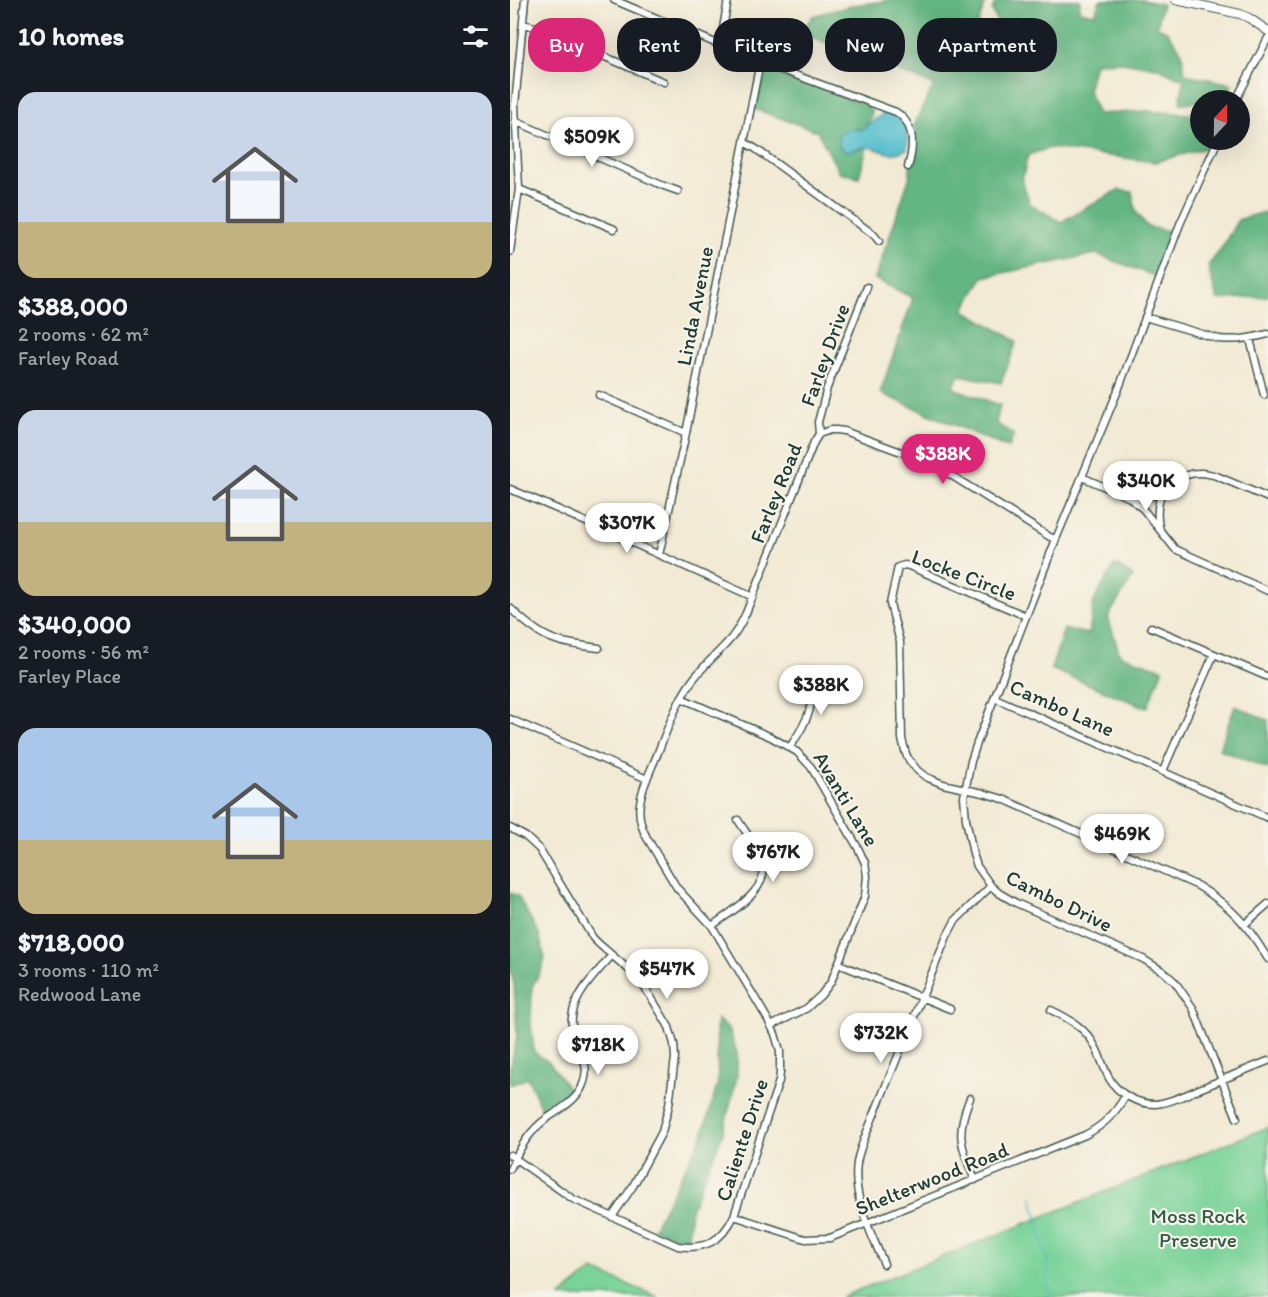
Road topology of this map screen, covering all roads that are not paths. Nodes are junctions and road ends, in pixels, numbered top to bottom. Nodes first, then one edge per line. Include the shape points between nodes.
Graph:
1 (525, 0) edge
2 (614, 0) edge
3 (728, 0) edge
4 (1176, 0) edge
5 (725, 18) edge
6 (523, 24) junction
7 (1268, 31) edge
8 (1268, 38) edge
9 (713, 42) edge
10 (758, 72) edge
11 (788, 72) edge
12 (664, 82) dead end
13 (1241, 90) edge
14 (515, 122) junction
15 (744, 142) junction
16 (1213, 150) edge
17 (908, 167) dead end
18 (519, 189) junction
19 (678, 191) dead end
20 (614, 230) dead end
21 (879, 241) dead end
22 (510, 252) edge
23 (867, 287) dead end
24 (1145, 317) junction
25 (1268, 334) edge
26 (1250, 339) junction
27 (599, 395) dead end
28 (1264, 395) dead end
29 (686, 433) junction
30 (819, 434) junction
31 (1082, 477) junction
32 (510, 489) edge
33 (1162, 492) junction
34 (1130, 498) junction
35 (1268, 498) edge
36 (1161, 533) junction
37 (1056, 539) junction
38 (659, 555) junction
39 (1268, 591) edge
40 (753, 597) junction
41 (510, 608) edge
42 (1026, 616) junction
43 (1151, 627) dead end
44 (599, 648) dead end
45 (1214, 654) junction
46 (812, 673) dead end
47 (1268, 677) edge
48 (681, 698) junction
49 (995, 698) junction
50 (510, 719) edge
51 (790, 747) junction
52 (1163, 771) junction
53 (647, 779) junction
54 (964, 788) junction
55 (1268, 818) edge
56 (738, 820) dead end
57 (510, 828) edge
58 (991, 886) junction
59 (1268, 904) edge
60 (1245, 924) junction
61 (712, 926) junction
62 (612, 956) junction
63 (1268, 959) edge
64 (839, 964) junction
65 (921, 997) junction
66 (950, 1009) dead end
67 (1051, 1010) dead end
68 (771, 1026) junction
69 (1268, 1061) edge
70 (1222, 1080) junction
71 (1125, 1096) junction
72 (970, 1098) dead end
73 (1237, 1118) dead end
74 (513, 1157) edge
75 (510, 1169) edge
76 (975, 1180) junction
77 (734, 1216) junction
78 (612, 1217) junction
79 (868, 1223) junction
80 (884, 1264) dead end

1 - 6 street
2 - 9 street
3 - 5 street
4 - 7 street via 1240,14
6 - 12 street
6 - 14 street
8 - 13 street
10 - 15 street, Linda Avenue
11 - 17 street via 900,114 910,129 912,154
14 - 18 street
14 - 19 street
15 - 21 street
15 - 29 street, Linda Avenue
16 - 24 street via 1182,217
18 - 20 street
18 - 22 street
23 - 30 street, Farley Drive via 827,388 818,422
24 - 26 street via 1219,339
24 - 31 street
25 - 26 street
26 - 28 street
27 - 29 street
29 - 38 street, Linda Avenue
30 - 37 street, Farley Road via 844,431 912,456
30 - 40 street, Farley Road
31 - 34 street
31 - 37 street
32 - 38 street
33 - 34 street
33 - 35 street via 1179,478 1202,472
33 - 36 street via 1157,519
34 - 36 street
36 - 39 street via 1175,549
37 - 42 street, Cambo Lane
38 - 40 street
40 - 48 street, Caliente Drive via 735,633
41 - 44 street via 534,630 551,639
42 - 49 street, Cambo Lane
42 - 54 street, Locke Circle via 909,566 898,567 890,604 900,642 904,747 926,777
43 - 45 street
45 - 47 street
45 - 52 street
46 - 51 street via 810,711
48 - 51 street, Avanti Lane
48 - 53 street, Caliente Drive
49 - 52 street, Cambo Lane
49 - 54 street, Cambo Drive
50 - 53 street
51 - 64 street, Avanti Lane via 811,767 858,848 866,870 865,897
52 - 55 street, Cambo Lane
53 - 61 street, Caliente Drive via 640,802 643,830 676,888
54 - 58 street, Cambo Drive via 973,854
54 - 60 street via 1003,799 1198,886 1226,904
56 - 61 street via 761,858 762,874 753,894
57 - 62 street via 539,849 593,938
58 - 65 street via 951,927
58 - 70 street, Cambo Drive via 1016,903 1164,972 1197,1016
59 - 60 street
60 - 63 street
61 - 68 street, Caliente Drive
62 - 74 street via 583,991 572,1017 573,1032 586,1067 580,1090 534,1130
62 - 78 street via 651,997 669,1027 675,1058 665,1124
64 - 65 street
64 - 68 street, Avanti Lane via 815,1002
65 - 66 street
65 - 79 street via 859,1155 857,1190
67 - 71 street via 1076,1024 1089,1037 1108,1077
68 - 77 street, Caliente Drive via 780,1051 780,1073
69 - 70 street
70 - 71 street via 1162,1103 1144,1103
70 - 73 street, Cambo Drive
71 - 76 street, Shelterwood Road via 1109,1118 1091,1132
72 - 76 street via 960,1131
74 - 75 street
74 - 78 street, Caliente Drive via 565,1194
76 - 79 street, Shelterwood Road
77 - 78 street, Caliente Drive via 722,1235 696,1248 669,1243
77 - 79 street, Shelterwood Road via 813,1240 830,1238
79 - 80 street

